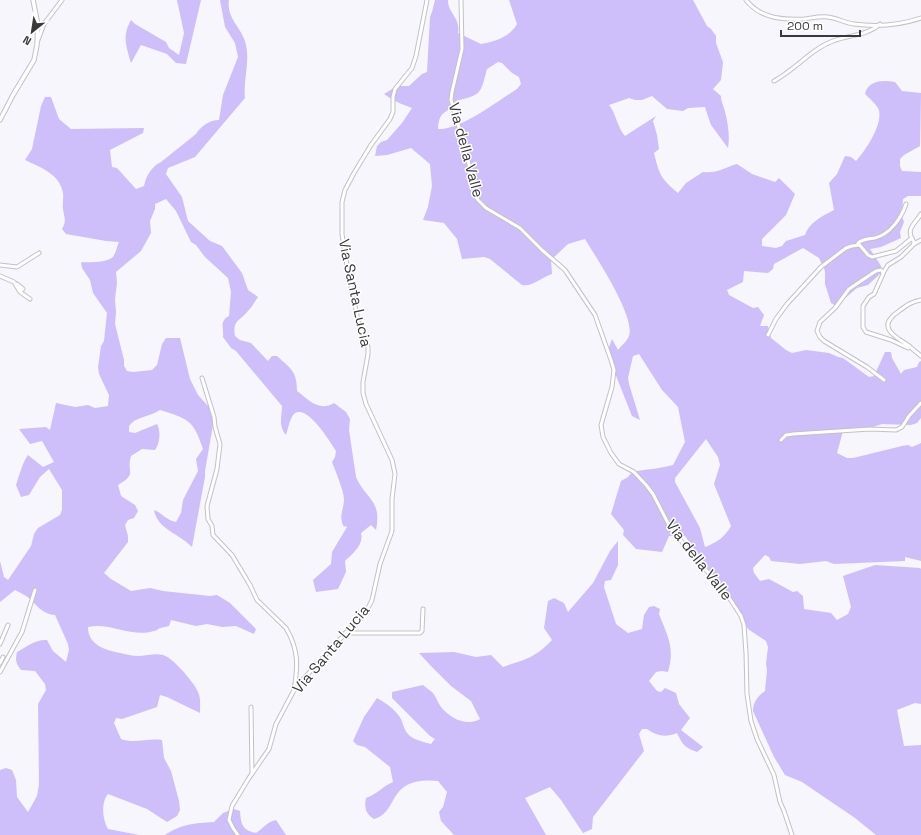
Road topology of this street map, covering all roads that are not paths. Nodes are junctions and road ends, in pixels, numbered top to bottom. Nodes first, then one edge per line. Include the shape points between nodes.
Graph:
1 (33, 0) edge
2 (62, 0) edge
3 (427, 0) edge
4 (461, 0) edge
5 (746, 0) edge
6 (921, 18) edge
7 (880, 24) junction
8 (37, 45) junction
9 (774, 81) dead end
10 (0, 120) edge
11 (906, 204) dead end
12 (921, 214) edge
13 (912, 238) junction
14 (921, 240) edge
15 (914, 244) junction
16 (859, 245) junction
17 (39, 253) dead end
18 (0, 265) edge
19 (0, 276) edge
20 (882, 277) junction
21 (30, 299) dead end
22 (921, 300) edge
23 (768, 335) dead end
24 (909, 346) junction
25 (921, 356) edge
26 (202, 378) dead end
27 (884, 380) dead end
28 (921, 403) edge
29 (781, 440) dead end
30 (35, 590) dead end
31 (423, 609) dead end
32 (8, 625) dead end
33 (346, 633) junction
34 (0, 644) edge
35 (3, 657) dead end
36 (0, 663) edge
37 (0, 672) edge
38 (294, 692) junction
39 (251, 707) dead end
40 (252, 774) junction
41 (238, 835) edge
42 (792, 835) edge

1 - 8 main road via 38,25
2 - 8 street via 43,27
3 - 33 street, Via Santa Lucia via 412,68 395,89 390,119 354,173 342,202 342,232 348,272 358,321 368,349 363,395 391,457 395,474 392,531 380,564 372,600 366,612
4 - 42 street, Via della Valle via 462,49 451,102 468,159 475,196 484,207 520,228 567,272 594,313 614,370 612,387 601,423 603,438 617,461 636,474 649,488 670,527 730,598 741,616 751,721 774,775 780,802
5 - 7 street via 758,11 770,17 828,17 854,24
6 - 7 street via 905,23
7 - 9 street via 866,32 825,44
8 - 10 main road via 32,65
11 - 16 street via 902,215 887,232 876,238 859,241
12 - 13 street via 909,233
13 - 15 street
13 - 16 street via 897,251 873,256
14 - 15 street
15 - 20 street via 888,265
16 - 23 street via 846,248 821,267 787,304
17 - 18 street via 17,267
19 - 21 street via 16,283 19,290
20 - 24 street via 875,293 863,306 864,328 867,332 907,348
20 - 27 street via 883,271 878,270 851,287 820,322 817,331 824,341
22 - 24 street via 906,305 892,316 888,323 891,333
24 - 25 street
26 - 38 street via 220,444 217,469 207,506 208,519 213,535 232,554 257,600 286,628 296,650 297,672
28 - 29 street via 902,427 896,430 794,434 784,436
30 - 37 street via 22,632
31 - 33 street via 422,631 419,633
32 - 34 street
33 - 38 street, Via Santa Lucia
35 - 36 street
38 - 40 street, Via Santa Lucia via 276,724 270,749
39 - 40 street
40 - 41 street, Via Santa Lucia via 230,811 230,822

